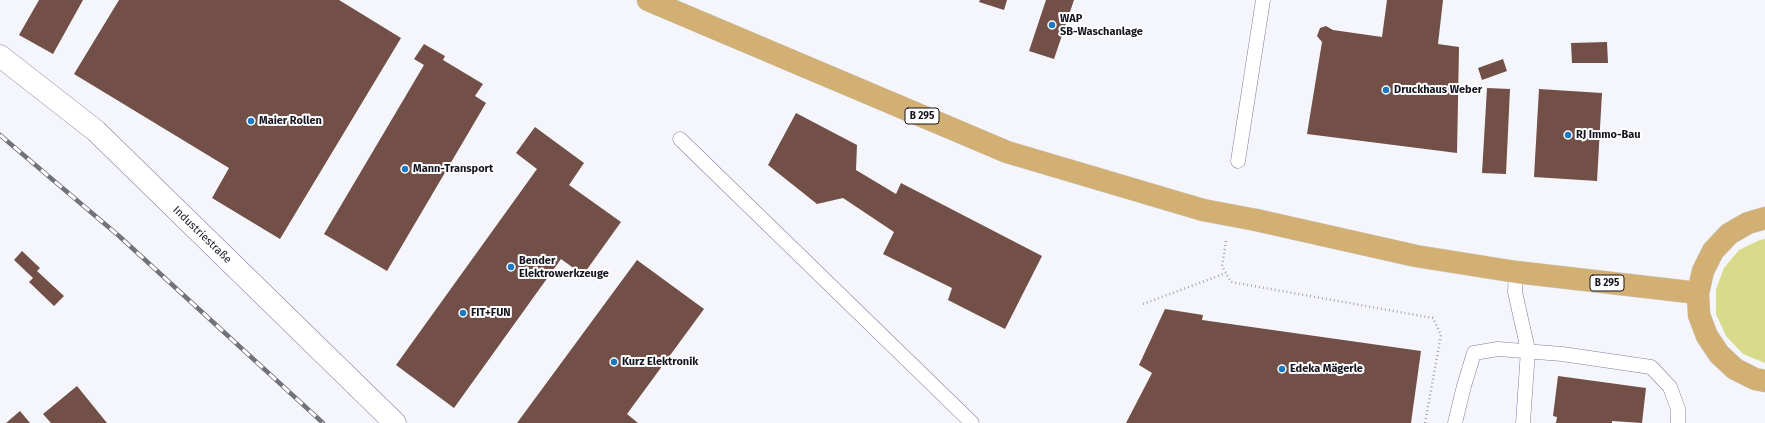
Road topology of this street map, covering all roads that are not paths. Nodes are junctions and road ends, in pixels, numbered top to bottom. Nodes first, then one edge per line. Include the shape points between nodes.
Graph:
1 (648, 0) edge
2 (1263, 0) edge
3 (0, 56) edge
4 (680, 139) dead end
5 (1238, 161) dead end
6 (1765, 218) edge
7 (1516, 272) junction
8 (1698, 293) junction
9 (1528, 350) junction
10 (1765, 381) edge
11 (395, 423) edge
12 (972, 423) edge
13 (1455, 423) edge
14 (1523, 423) edge
15 (1678, 423) edge

1 - 7 main road, B 295, bridge via 1007,152 1203,210 1416,256
2 - 5 lane
3 - 11 street, Industriestraße via 96,131
4 - 12 lane
6 - 8 main road via 1748,223 1729,234 1713,251 1703,271
7 - 8 main road, B 295
7 - 9 lane via 1515,292
8 - 10 main road via 1699,315 1707,336 1719,354 1735,369
9 - 13 lane via 1498,349 1474,353
9 - 14 lane
9 - 15 lane via 1651,367 1670,387 1678,409

